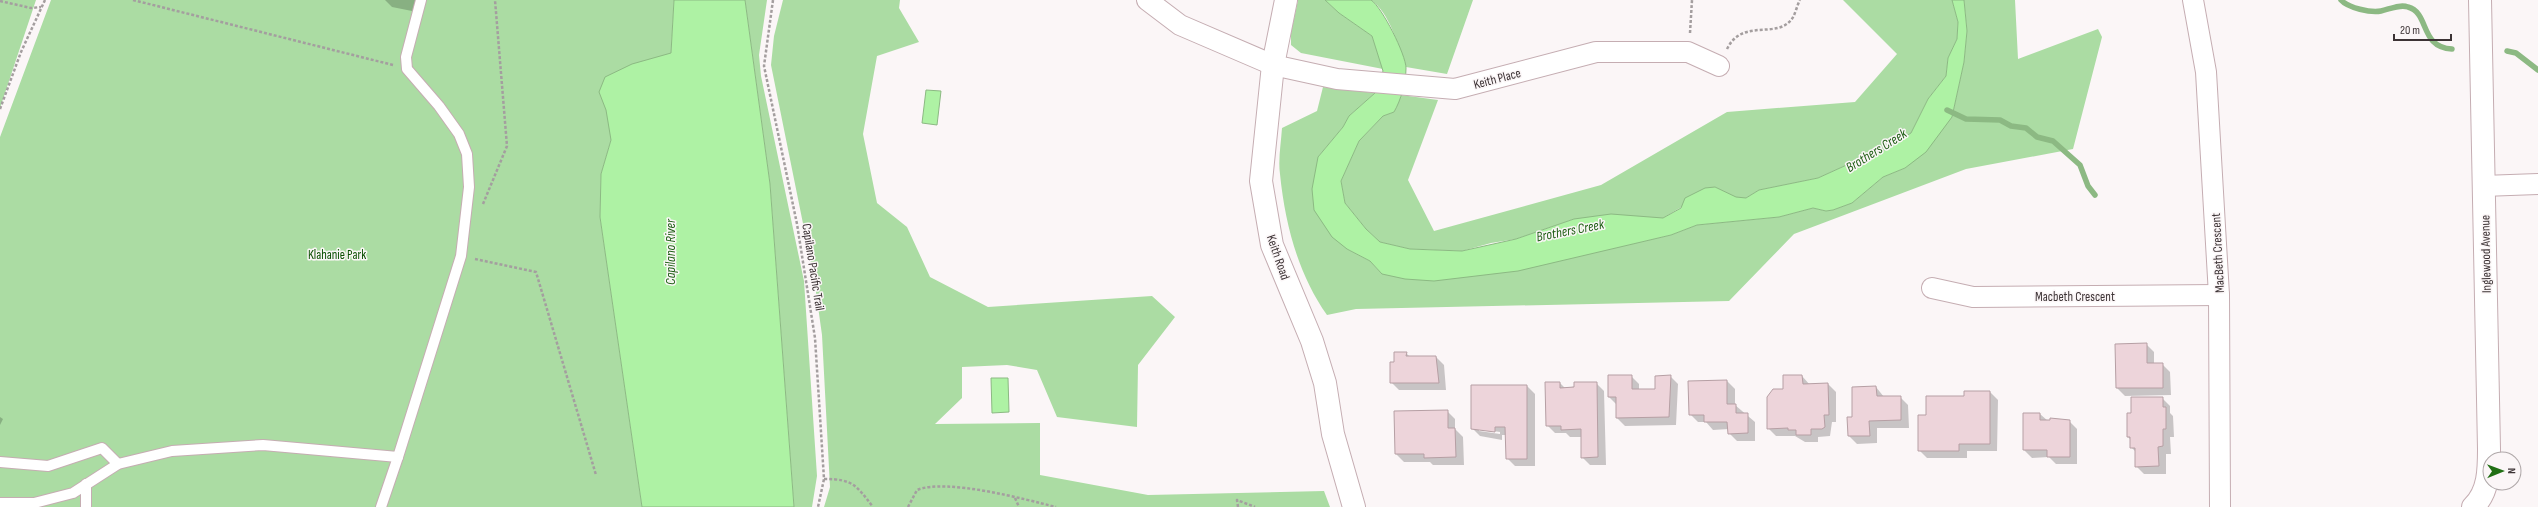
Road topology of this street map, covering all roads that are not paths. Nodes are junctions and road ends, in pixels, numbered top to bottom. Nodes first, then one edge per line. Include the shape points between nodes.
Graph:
1 (421, 0) edge
2 (1147, 0) edge
3 (2193, 0) edge
4 (2480, 0) edge
5 (1285, 1) edge
6 (1273, 65) junction
7 (1719, 66) road end
8 (2538, 184) edge
9 (2483, 186) junction
10 (1932, 288) dead end
11 (2219, 295) junction
12 (398, 457) junction
13 (0, 462) edge
14 (118, 464) junction
15 (86, 484) junction
16 (0, 502) edge
17 (2474, 506) edge
18 (86, 507) edge
19 (381, 507) edge
20 (1354, 507) edge
21 (2220, 507) edge

1 - 12 lane via 406,57 407,69 459,134 467,154 469,188 461,256
2 - 6 street, Keith Place via 1180,25
3 - 11 street, MacBeth Crescent via 2200,26 2206,72
4 - 9 street, Inglewood Avenue
5 - 6 street, Keith Road
6 - 7 street, Keith Place via 1337,79 1455,89 1596,52 1688,52
6 - 20 street, Keith Road via 1261,181 1272,245 1312,341 1325,383 1333,434
8 - 9 street
9 - 17 street, Inglewood Avenue via 2489,449 2487,481
10 - 11 street, Macbeth Crescent via 1973,297
11 - 21 street, MacBeth Crescent
12 - 14 lane via 263,445 172,451
12 - 19 lane
13 - 14 lane via 48,466 102,448
14 - 15 lane
15 - 16 lane via 73,492 34,503
15 - 18 lane

